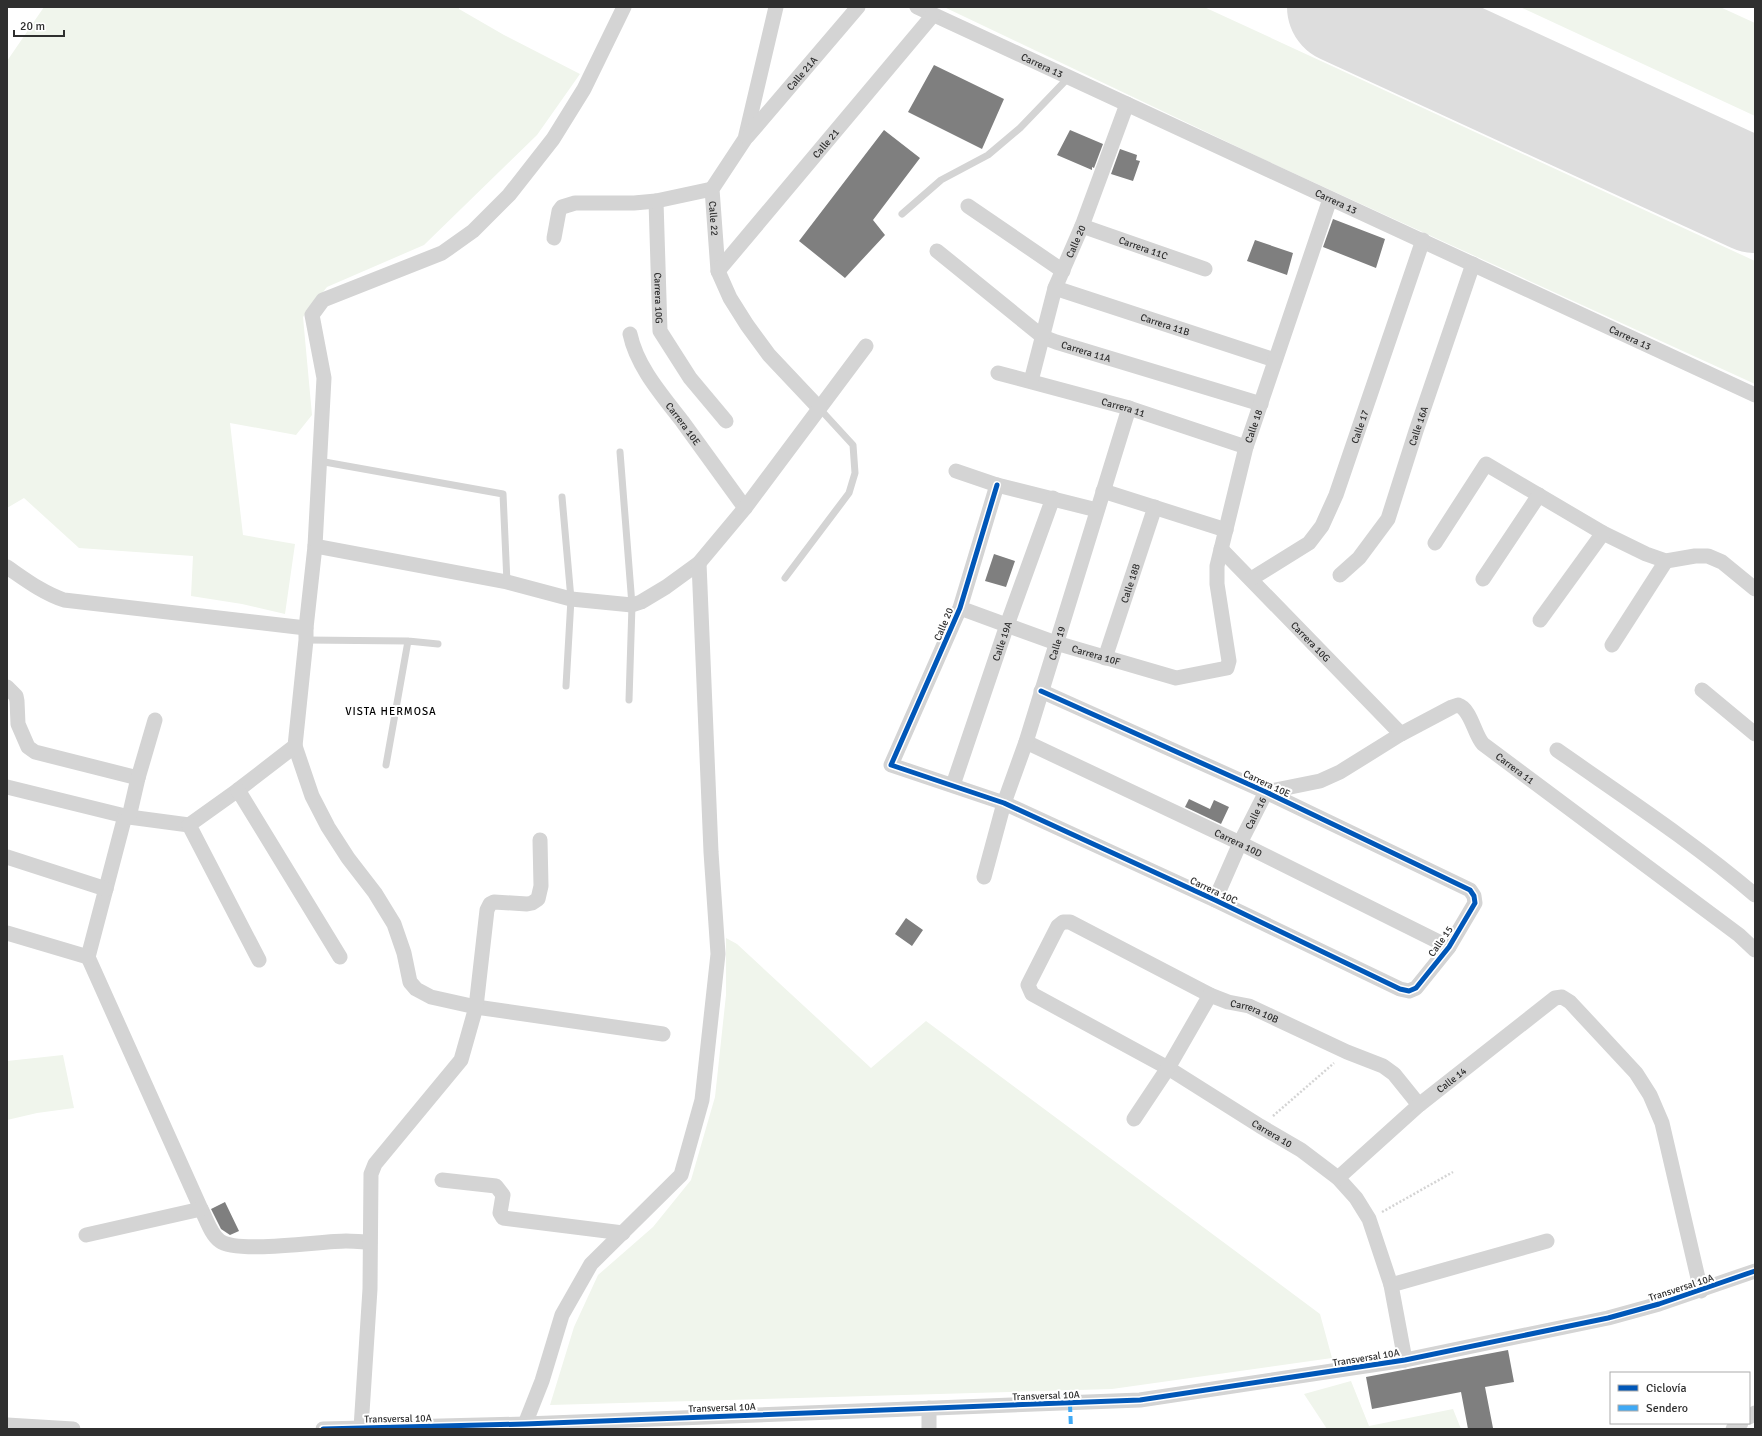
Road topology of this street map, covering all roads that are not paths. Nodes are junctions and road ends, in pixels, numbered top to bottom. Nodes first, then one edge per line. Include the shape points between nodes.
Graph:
1 (624, 7) edge
2 (776, 7) edge
3 (858, 7) edge
4 (917, 7) edge
5 (933, 15) junction
6 (1069, 78) junction
7 (1127, 104) junction
8 (745, 139) junction
9 (712, 189) junction
10 (1330, 199) junction
11 (656, 201) junction
12 (968, 206) dead end
13 (902, 214) dead end
14 (1082, 226) junction
15 (554, 238) dead end
16 (1423, 240) junction
17 (937, 251) dead end
18 (1473, 264) junction
19 (1205, 269) dead end
20 (718, 271) junction
21 (1062, 271) junction
22 (1055, 288) junction
23 (630, 334) dead end
24 (1043, 336) junction
25 (866, 346) dead end
26 (1275, 360) junction
27 (998, 373) dead end
28 (1031, 381) junction
29 (1755, 395) edge
30 (1261, 404) junction
31 (819, 408) junction
32 (1128, 408) junction
33 (726, 421) dead end
34 (1246, 447) junction
35 (620, 452) dead end
36 (319, 461) junction
37 (956, 471) dead end
38 (997, 485) junction
39 (1103, 491) junction
40 (1539, 495) junction
41 (562, 497) dead end
42 (1052, 498) junction
43 (1155, 507) junction
44 (745, 508) junction
45 (1097, 510) junction
46 (1226, 530) junction
47 (1603, 532) junction
48 (1435, 543) dead end
49 (315, 546) junction
50 (1222, 549) junction
51 (1666, 561) junction
52 (698, 562) junction
53 (7, 567) edge
54 (1340, 574) dead end
55 (785, 578) dead end
56 (1251, 579) junction
57 (1483, 579) dead end
58 (506, 582) junction
59 (1755, 589) edge
60 (571, 599) junction
61 (632, 605) junction
62 (960, 608) junction
63 (1540, 620) dead end
64 (1007, 625) junction
65 (306, 634) junction
66 (408, 641) junction
67 (1056, 643) junction
68 (438, 644) dead end
69 (1612, 645) dead end
70 (1104, 658) junction
71 (1229, 661) joint
72 (566, 686) dead end
73 (7, 687) edge
74 (1702, 690) dead end
75 (1042, 691) junction
76 (629, 700) dead end
77 (154, 720) dead end
78 (1401, 734) junction
79 (1755, 734) edge
80 (1026, 742) junction
81 (295, 746) junction
82 (1557, 750) dead end
83 (386, 765) dead end
84 (891, 765) joint
85 (138, 778) junction
86 (953, 785) junction
87 (7, 787) edge
88 (238, 790) junction
89 (1266, 792) junction
90 (1004, 803) junction
91 (127, 816) junction
92 (189, 826) junction
93 (540, 840) dead end
94 (1240, 843) junction
95 (7, 857) edge
96 (984, 877) dead end
97 (106, 889) junction
98 (1755, 895) edge
99 (1215, 900) junction
100 (1475, 903) joint
101 (7, 933) edge
102 (1449, 947) junction
103 (1755, 950) edge
104 (88, 957) junction
105 (340, 957) dead end
106 (259, 960) dead end
107 (1416, 988) joint
108 (1032, 994) joint
109 (1210, 995) junction
110 (476, 1007) junction
111 (663, 1034) dead end
112 (1168, 1068) junction
113 (1419, 1105) junction
114 (1134, 1119) dead end
115 (1338, 1178) junction
116 (442, 1180) dead end
117 (201, 1209) junction
118 (623, 1232) junction
119 (86, 1235) dead end
120 (1547, 1241) dead end
121 (370, 1242) junction
122 (1755, 1271) edge
123 (1391, 1285) junction
124 (1701, 1291) junction
125 (1405, 1360) junction
126 (929, 1408) junction
127 (525, 1424) junction
128 (7, 1425) edge
129 (496, 1427) edge
130 (361, 1428) junction
131 (396, 1428) edge
132 (73, 1429) edge
133 (323, 1429) edge
134 (929, 1429) edge

1 - 36 street via 584,89 553,139 509,195 473,231 442,253 323,300 312,315 324,378
2 - 8 street, Calle 22
3 - 8 street, Calle 21A
4 - 5 street, Carrera 13
5 - 6 street, Carrera 13
5 - 20 street, Calle 21
6 - 7 street, Carrera 13
6 - 13 lane via 1020,128 988,155 940,180
7 - 10 street, Carrera 13
7 - 14 street, Calle 20
8 - 9 street, Calle 22
9 - 11 street
9 - 20 street, Calle 22
10 - 16 street, Carrera 13
10 - 26 street, Calle 18
11 - 15 street via 575,203 559,211
11 - 33 street, Carrera 10G via 660,331 690,378
12 - 21 street
14 - 19 street, Carrera 11C
14 - 21 street, Calle 20
16 - 18 street, Carrera 13
16 - 56 street, Calle 17 via 1336,495 1322,526 1309,543
17 - 24 street, Carrera 11A
18 - 29 street, Carrera 13
18 - 54 street, Calle 16A via 1388,520 1359,558
20 - 31 street, Calle 22 via 730,298 769,355
21 - 22 street, Calle 20
22 - 24 street, Calle 20
22 - 26 street, Carrera 11B
23 - 44 street, Carrera 10E via 632,344 651,378
24 - 28 street, Calle 20
24 - 30 street, Carrera 11A
25 - 31 street
26 - 30 street, Calle 18
27 - 28 street, Carrera 11
28 - 32 street, Carrera 11
30 - 34 street, Calle 18
31 - 44 street
31 - 55 lane via 853,445 855,473 849,493
32 - 34 street, Carrera 11
32 - 39 street, Calle 19
34 - 46 street, Calle 18
35 - 61 lane
36 - 49 street
36 - 58 lane via 503,494
37 - 38 street
38 - 42 street
38 - 62 street, Calle 20
39 - 43 street
39 - 45 street, Calle 19
40 - 47 street
40 - 48 street via 1486,464
40 - 57 street
41 - 60 lane
42 - 45 street
42 - 64 street, Calle 19A
43 - 46 street
43 - 70 street, Calle 18B
44 - 52 street
45 - 67 street, Calle 19
46 - 50 street, Calle 18
47 - 51 street via 1646,554
47 - 63 street
49 - 58 street
49 - 65 street
50 - 56 street, Carrera 10G
50 - 71 street, Calle 18 via 1216,576
51 - 59 street via 1708,556 1722,562
51 - 69 street
52 - 61 street via 666,587
52 - 118 street via 718,954 702,1100 681,1175
53 - 65 street via 41,590 64,600
56 - 78 street, Carrera 10G
58 - 60 street
60 - 61 street
60 - 72 lane
61 - 76 lane
62 - 64 street, Carrera 10F
62 - 84 street, Calle 20
64 - 67 street, Carrera 10F
64 - 86 street, Calle 19A
65 - 66 lane
65 - 81 street
66 - 68 lane
66 - 83 lane
67 - 70 street, Carrera 10F
67 - 75 street, Calle 19
70 - 71 street, Carrera 10F via 1176,678 1225,669
73 - 85 street via 16,696 18,724 28,747 35,752
74 - 79 street
75 - 80 street, Calle 19
75 - 89 street, Carrera 10E
77 - 85 street
78 - 89 street, Carrera 11 via 1340,772 1320,781
78 - 103 street, Carrera 11 via 1452,707 1462,706 1484,744 1739,935
80 - 90 street, Calle 19
80 - 94 street, Carrera 10D
81 - 88 street
81 - 110 street via 312,796 328,827 348,858 376,893 394,924 410,982 416,989 431,997
82 - 98 street via 1710,858
84 - 86 street, Carrera 10C
85 - 91 street
86 - 90 street, Carrera 10C
87 - 91 street
88 - 92 street
88 - 105 street
89 - 94 street, Calle 16
89 - 100 street, Carrera 10E via 1470,890
90 - 96 street, Calle 19
90 - 99 street, Carrera 10C
91 - 92 street
91 - 97 street
92 - 106 street
93 - 110 street via 541,886 538,899 527,904 494,902 487,910
94 - 99 street, Calle 16
94 - 102 street, Carrera 10D
95 - 97 street
97 - 104 street
99 - 107 street, Carrera 10C via 1400,989 1409,991
100 - 102 street, Calle 15
101 - 104 street
102 - 107 street, Calle 15
104 - 117 street
108 - 109 street, Carrera 10B via 1028,985 1058,926 1063,922 1070,922
108 - 112 street, Carrera 10
109 - 112 street
109 - 113 street, Carrera 10B via 1249,1006 1383,1066 1394,1074
110 - 111 street
110 - 121 street via 462,1060 375,1164 371,1174
112 - 114 street
112 - 115 street, Carrera 10 via 1301,1150
113 - 115 street, Calle 14
113 - 124 street, Calle 14 via 1555,998 1562,996 1636,1073 1650,1095 1662,1123
115 - 123 street, Carrera 10 via 1356,1198 1369,1219
116 - 118 street via 496,1186 502,1193 500,1213 503,1218
117 - 119 street
117 - 121 street via 219,1241 228,1245
118 - 127 street via 591,1264 562,1315 542,1381
120 - 123 street
121 - 130 street
122 - 124 street, Transversal 10A
123 - 125 street, Carrera 10
124 - 125 street, Transversal 10A via 1608,1318
125 - 126 street, Transversal 10A via 1140,1400
126 - 127 street, Transversal 10A
126 - 134 street
127 - 129 street, Transversal 10A
128 - 132 street
129 - 131 street, Transversal 10A
130 - 131 street, Transversal 10A
130 - 133 street, Transversal 10A

